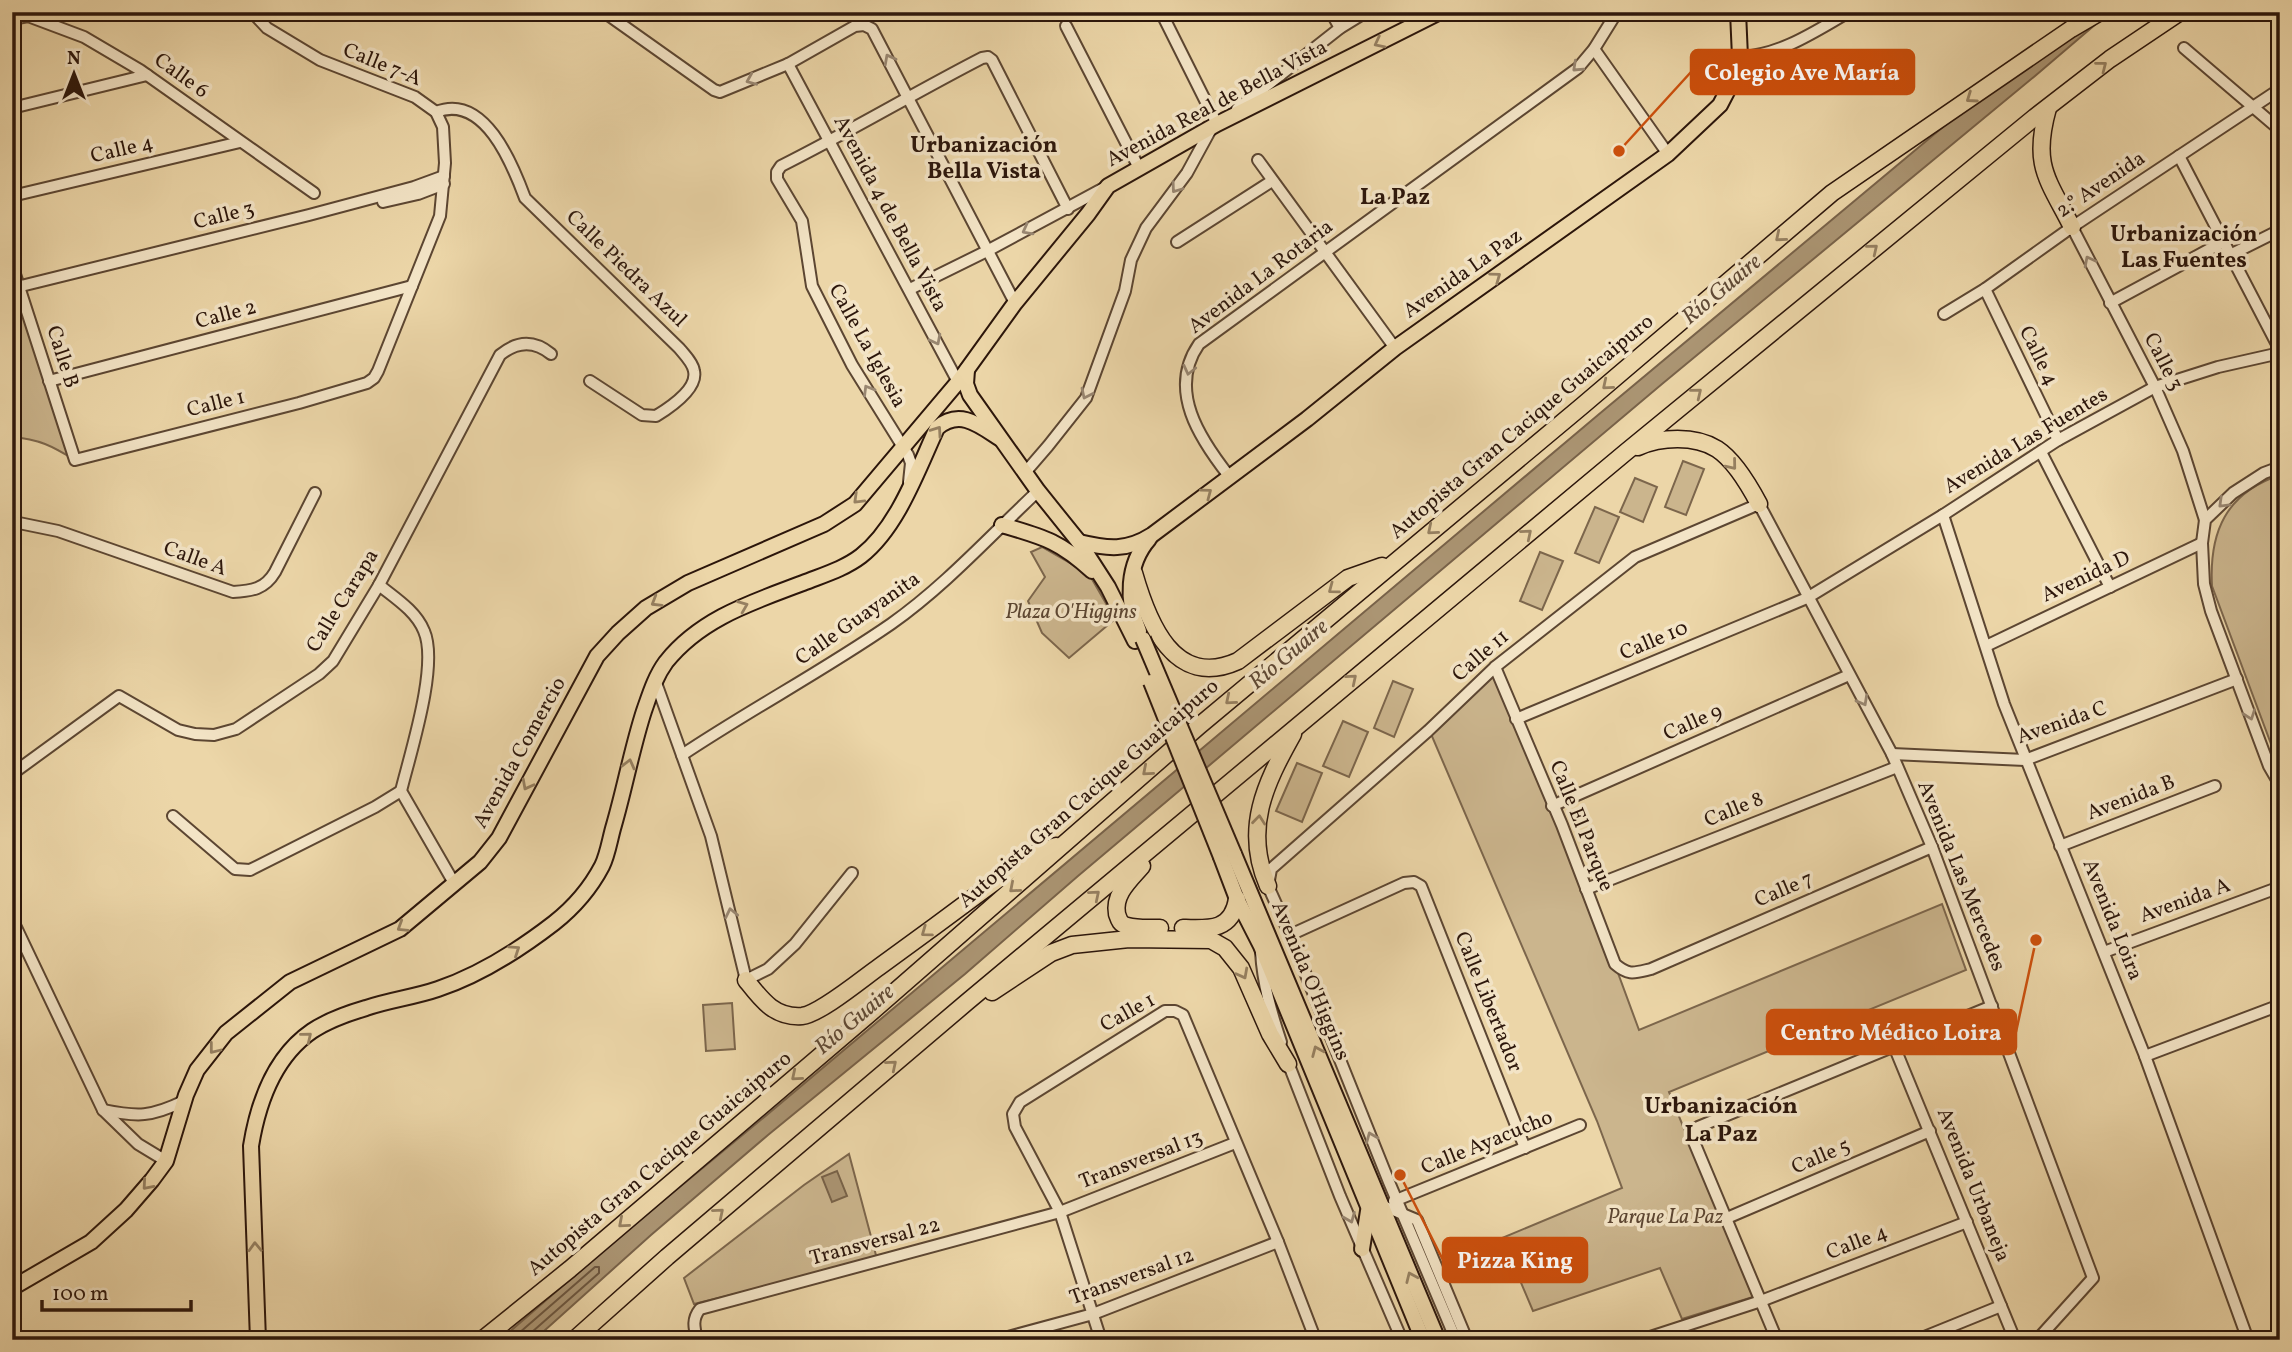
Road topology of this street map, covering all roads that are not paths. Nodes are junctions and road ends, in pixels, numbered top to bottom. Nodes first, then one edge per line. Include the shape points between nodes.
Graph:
1 (253, 12) edge
2 (1331, 12) edge
3 (1367, 12) edge
4 (1440, 12) edge
5 (1617, 12) edge
6 (1738, 12) edge
7 (1849, 12) edge
8 (2100, 12) edge
9 (2180, 12) edge
10 (1163, 13) edge
11 (611, 14) edge
12 (12, 19) edge
13 (1066, 26) dead end
14 (1340, 28) junction
15 (2184, 48) dead end
16 (1594, 49) junction
17 (1740, 57) junction
18 (788, 64) junction
19 (147, 75) junction
20 (2280, 89) edge
21 (908, 96) junction
22 (12, 107) edge
23 (2255, 107) junction
24 (2048, 108) junction
25 (436, 112) junction
26 (1214, 127) junction
27 (2280, 130) edge
28 (240, 142) junction
29 (829, 142) junction
30 (1668, 154) junction
31 (2179, 156) junction
32 (1258, 160) dead end
33 (1139, 168) junction
34 (444, 180) junction
35 (1272, 181) junction
36 (1108, 186) junction
37 (314, 193) dead end
38 (12, 196) edge
39 (1068, 209) junction
40 (2073, 227) junction
41 (2280, 230) edge
42 (1177, 242) dead end
43 (2223, 242) junction
44 (987, 251) junction
45 (1325, 253) junction
46 (2230, 255) junction
47 (12, 265) edge
48 (412, 286) junction
49 (910, 289) junction
50 (1985, 289) junction
51 (16, 290) edge
52 (1015, 303) junction
53 (2110, 303) junction
54 (1944, 314) dead end
55 (1395, 348) junction
56 (2280, 352) edge
57 (551, 354) dead end
58 (967, 369) junction
59 (49, 381) junction
60 (590, 381) dead end
61 (958, 382) junction
62 (2155, 387) junction
63 (999, 438) junction
64 (2057, 440) junction
65 (903, 449) junction
66 (1626, 452) junction
67 (2041, 452) junction
68 (75, 460) joint
69 (2280, 467) edge
70 (1023, 471) junction
71 (1229, 476) junction
72 (1038, 491) junction
73 (907, 492) junction
74 (314, 493) dead end
75 (1759, 505) junction
76 (1943, 515) junction
77 (2205, 520) junction
78 (12, 523) edge
79 (1002, 525) junction
80 (1152, 535) junction
81 (1079, 542) junction
82 (2202, 543) junction
83 (1394, 561) junction
84 (1134, 573) junction
85 (379, 585) junction
86 (1108, 587) junction
87 (2110, 587) junction
88 (1807, 597) junction
89 (1139, 640) junction
90 (1986, 646) junction
91 (1495, 667) junction
92 (1849, 675) junction
93 (2236, 679) junction
94 (655, 680) junction
95 (1517, 719) junction
96 (1299, 723) junction
97 (1892, 754) junction
98 (682, 755) junction
99 (2025, 760) junction
100 (1897, 767) junction
101 (12, 774) edge
102 (2280, 785) edge
103 (2215, 786) dead end
104 (401, 791) junction
105 (1552, 806) junction
106 (173, 816) dead end
107 (1167, 835) junction
108 (1065, 843) junction
109 (2060, 846) junction
110 (1933, 847) junction
111 (1227, 856) junction
112 (852, 873) dead end
113 (454, 883) junction
114 (1268, 886) junction
115 (2280, 887) edge
116 (1586, 889) junction
117 (1237, 899) junction
118 (12, 919) edge
119 (1290, 935) junction
120 (1261, 946) junction
121 (2104, 952) junction
122 (1651, 968) joint
123 (746, 979) junction
124 (967, 1002) junction
125 (2280, 1005) edge
126 (1992, 1006) junction
127 (1894, 1046) junction
128 (2146, 1056) junction
129 (1289, 1064) junction
130 (184, 1101) junction
131 (103, 1110) junction
132 (1580, 1125) dead end
133 (1930, 1131) junction
134 (1235, 1143) junction
135 (1525, 1148) junction
136 (166, 1161) junction
137 (1397, 1200) junction
138 (1375, 1207) junction
139 (1060, 1212) junction
140 (1402, 1213) junction
141 (1727, 1218) junction
142 (1967, 1222) junction
143 (1278, 1242) junction
144 (1362, 1249) junction
145 (12, 1288) edge
146 (1761, 1301) junction
147 (2001, 1306) junction
148 (1093, 1314) junction
149 (1313, 1333) dead end
150 (258, 1340) edge
151 (482, 1340) edge
152 (574, 1340) edge
153 (697, 1340) edge
154 (997, 1340) edge
155 (1101, 1340) edge
156 (1402, 1340) edge
157 (1423, 1340) edge
158 (1438, 1340) edge
159 (1456, 1340) edge
160 (1466, 1340) edge
161 (1641, 1340) edge
162 (1777, 1340) edge
163 (1917, 1340) edge
164 (2015, 1340) edge
165 (2037, 1340) edge
166 (2248, 1340) edge

1 - 25 street, Calle 7-A via 267,28 320,60 415,97
2 - 14 street
3 - 14 street
4 -> 26 main road, Avenida Real de Bella Vista
5 - 16 street, Avenida La Rotaria
6 - 17 main road, Avenida La Paz
7 - 17 street via 1790,45
8 -> 83 highway, Autopista Gran Cacique Guaicaipuro via 1832,193
24 -> 9 highway
10 - 26 street
18 -> 11 street via 727,90 714,90
12 - 19 street, Calle 6 via 28,16 84,37
13 - 33 street
14 - 26 street
15 - 23 street
16 - 30 street
16 -> 45 street, Avenida La Rotaria via 1578,68
17 - 30 main road, Avenida La Paz via 1720,105
21 -> 18 street via 872,29 864,25
18 - 29 street, Avenida 4 de Bella Vista
19 - 22 street
19 - 28 street, Calle 6
20 - 23 street, 2.° Avenida
21 - 29 street
21 - 39 street via 988,57
21 - 44 street
23 - 27 street
23 - 31 street, 2.° Avenida
24 - 40 highway via 2041,136 2042,163
66 -> 24 highway
25 - 34 street, Calle 7-A via 443,127
25 - 60 street, Calle Piedra Azul via 446,108 478,118 497,139 525,198 679,348 695,375 675,404 656,416 642,415
26 - 33 main road, Avenida Real de Bella Vista
26 -> 70 street via 1146,228 1086,398
28 - 37 street, Calle 6
28 - 38 street, Calle 4
29 - 49 street, Avenida 4 de Bella Vista
65 -> 29 street, Calle La Iglesia via 852,365 812,286 802,221 777,179 781,166
55 -> 30 main road, Avenida La Paz
31 - 40 street, 2.° Avenida
31 - 43 street
32 - 35 street
33 - 36 main road, Avenida Real de Bella Vista
34 - 48 street via 440,216
34 - 51 street, Calle 3 via 418,194
35 - 42 street
35 - 45 street
36 - 39 street
36 - 52 main road, Avenida Real de Bella Vista
39 -> 44 street
40 - 50 street, 2.° Avenida
53 -> 40 street, Calle 3
41 - 46 street
43 - 46 street
43 - 53 street
44 - 49 street
44 - 52 street
45 - 55 street
45 -> 71 street, Avenida La Rotaria via 1207,337 1193,354 1186,382 1191,416
46 - 56 street
47 - 51 street, Calle B
48 - 59 street, Calle 2
48 - 68 street, Calle 1 via 379,371 367,383
49 -> 61 street, Avenida 4 de Bella Vista
50 - 54 street, 2.° Avenida
50 - 64 street, Calle 4
51 - 59 street, Calle B
52 - 58 main road, Avenida Real de Bella Vista
53 - 62 street, Calle 3
55 - 71 main road, Avenida La Paz
56 - 62 street, Avenida Las Fuentes
57 - 85 street, Calle Carapa via 540,345 526,343 500,355
58 - 61 main road, Avenida Comercio
58 - 63 main road, Avenida O'Higgins via 967,390
59 - 68 street, Calle B
61 - 65 main road, Avenida Comercio
62 - 64 street, Avenida Las Fuentes
62 - 77 street, Calle 3 via 2183,451
63 - 70 main road, Avenida O'Higgins
73 -> 63 main road, Avenida O'Higgins via 944,422 965,418
64 - 67 street, Avenida Las Fuentes
65 - 73 street, Calle La Iglesia via 911,464
65 -> 113 main road, Avenida Comercio via 855,504 824,524 688,583 646,608 618,633 592,666 499,838 480,862
66 -> 75 highway via 1648,442 1706,444 1729,459
96 -> 66 highway
67 - 76 street, Avenida Las Fuentes
67 - 87 street
69 -> 77 street via 2233,493
70 - 72 main road, Avenida O'Higgins
80 -> 71 main road, Avenida La Paz
72 - 79 street, Calle Guayanita
72 - 81 main road, Avenida O'Higgins
94 -> 73 main road via 687,640 714,620 861,556
74 - 78 street, Calle A via 270,581 253,591 233,592 58,531
75 - 88 street, Avenida Las Mercedes
75 - 91 street, Calle 11 via 1635,557
76 - 88 street, Avenida Las Fuentes
76 - 90 street, Avenida Loira
77 - 82 street
79 - 86 main road via 1056,543
79 - 98 street, Calle Guayanita via 893,622
80 - 81 main road, Avenida La Paz via 1123,547
80 - 84 main road, Avenida La Paz
81 - 86 main road, Avenida O'Higgins
82 - 87 street, Avenida D
82 - 93 street via 2204,584
83 -> 84 highway via 1348,578 1238,662 1210,669 1187,665 1175,656 1147,615
83 -> 108 highway, Autopista Gran Cacique Guaicaipuro
84 - 89 main road, Avenida La Paz via 1130,604
85 - 101 street, Calle Carapa via 332,661 236,729 215,735 177,730 119,696
85 - 104 street via 412,613 429,646 420,715
86 - 89 main road, Avenida O'Higgins
87 - 90 street, Avenida D
88 - 92 street, Avenida Las Mercedes
88 - 95 street, Calle 10
89 - 111 main road, Avenida O'Higgins, bridge
90 - 99 street, Avenida Loira
91 - 95 street, Calle El Parque
91 - 114 street, Calle 11 via 1276,864
92 -> 97 street, Avenida Las Mercedes
92 - 105 street, Calle 9
93 - 99 street, Avenida C
93 -> 102 street
94 - 98 street
150 -> 94 main road via 251,1146 269,1083 286,1055 312,1031 365,1008 466,978 545,930 580,898 603,864
95 - 105 street, Calle El Parque
96 - 107 highway
114 -> 96 highway via 1258,860 1261,804 1272,771
97 - 99 street, Avenida C
97 - 100 street, Avenida Las Mercedes
123 -> 98 street via 714,848
99 - 109 street, Avenida Loira
100 - 110 street, Avenida Las Mercedes
100 - 116 street, Calle 8
103 - 109 street, Avenida B
104 - 106 street via 250,870 235,869
104 - 113 street
105 - 116 street, Calle El Parque
107 - 117 highway via 1121,891 1116,907 1122,924 1213,928 1232,916
124 -> 107 highway
108 -> 123 highway via 1031,855 811,1013 776,1012
108 -> 151 highway, Autopista Gran Cacique Guaicaipuro
109 - 121 street, Avenida Loira
110 - 122 street, Calle 7
110 - 126 street, Avenida Las Mercedes
111 - 117 main road, Avenida O'Higgins
138 -> 111 main road, Avenida O'Higgins
112 - 123 street via 795,944 768,969
113 -> 130 main road, Avenida Comercio via 400,929 290,982 226,1033 197,1070
114 - 119 street, Avenida O'Higgins
115 - 121 street, Avenida A
116 - 122 street, Calle El Parque via 1615,964 1633,973
117 - 120 main road, Avenida O'Higgins
118 - 131 street
119 - 135 street, Calle Libertador via 1404,883 1421,886
137 -> 119 street, Avenida O'Higgins
120 - 129 street, Avenida O'Higgins via 1268,1001
120 - 138 main road, Avenida O'Higgins
121 - 128 street, Avenida Loira
124 -> 129 highway via 995,991 1051,953 1072,945 1129,939 1211,940 1241,968 1270,1034
152 -> 124 highway
125 - 128 street
126 - 127 street
126 - 165 street, Avenida Las Mercedes via 2093,1278
127 - 133 street, Avenida Urbaneja
127 - 141 street via 1698,1127 1694,1142
128 - 166 street, Avenida Loira
129 -> 144 street, Avenida O'Higgins
130 - 131 street via 139,1116
130 - 136 main road, Avenida Comercio
131 - 136 street via 138,1144
132 - 135 street, Calle Ayacucho
133 - 141 street, Calle 5
133 - 142 street, Avenida Urbaneja
134 - 139 street, Transversal 13
134 - 139 street, Calle 1 via 1183,1015 1165,1011 1020,1102 1013,1114 1014,1127
134 - 143 street, Calle 1
135 - 137 street, Calle Ayacucho
136 -> 145 main road, Avenida Comercio via 126,1210 91,1242
137 - 138 street, Calle Ayacucho
137 - 140 street, Avenida O'Higgins
138 - 140 street
138 - 144 main road
138 - 157 main road, Avenida O'Higgins
158 -> 138 main road, Avenida O'Higgins
139 - 148 street, Calle 1
139 - 153 street, Transversal 22 via 700,1309 694,1317
140 - 159 street, Avenida O'Higgins
140 - 160 street via 1417,1220
141 - 146 street
142 - 146 street, Calle 4
142 - 147 street, Avenida Urbaneja
143 - 148 street, Transversal 12
143 - 149 street, Calle 1
144 - 156 street, Avenida O'Higgins
146 - 161 street, Calle 4
146 - 162 street
147 - 163 street
147 - 164 street, Avenida Urbaneja
148 - 154 street, Transversal 12
148 - 155 street, Calle 1

